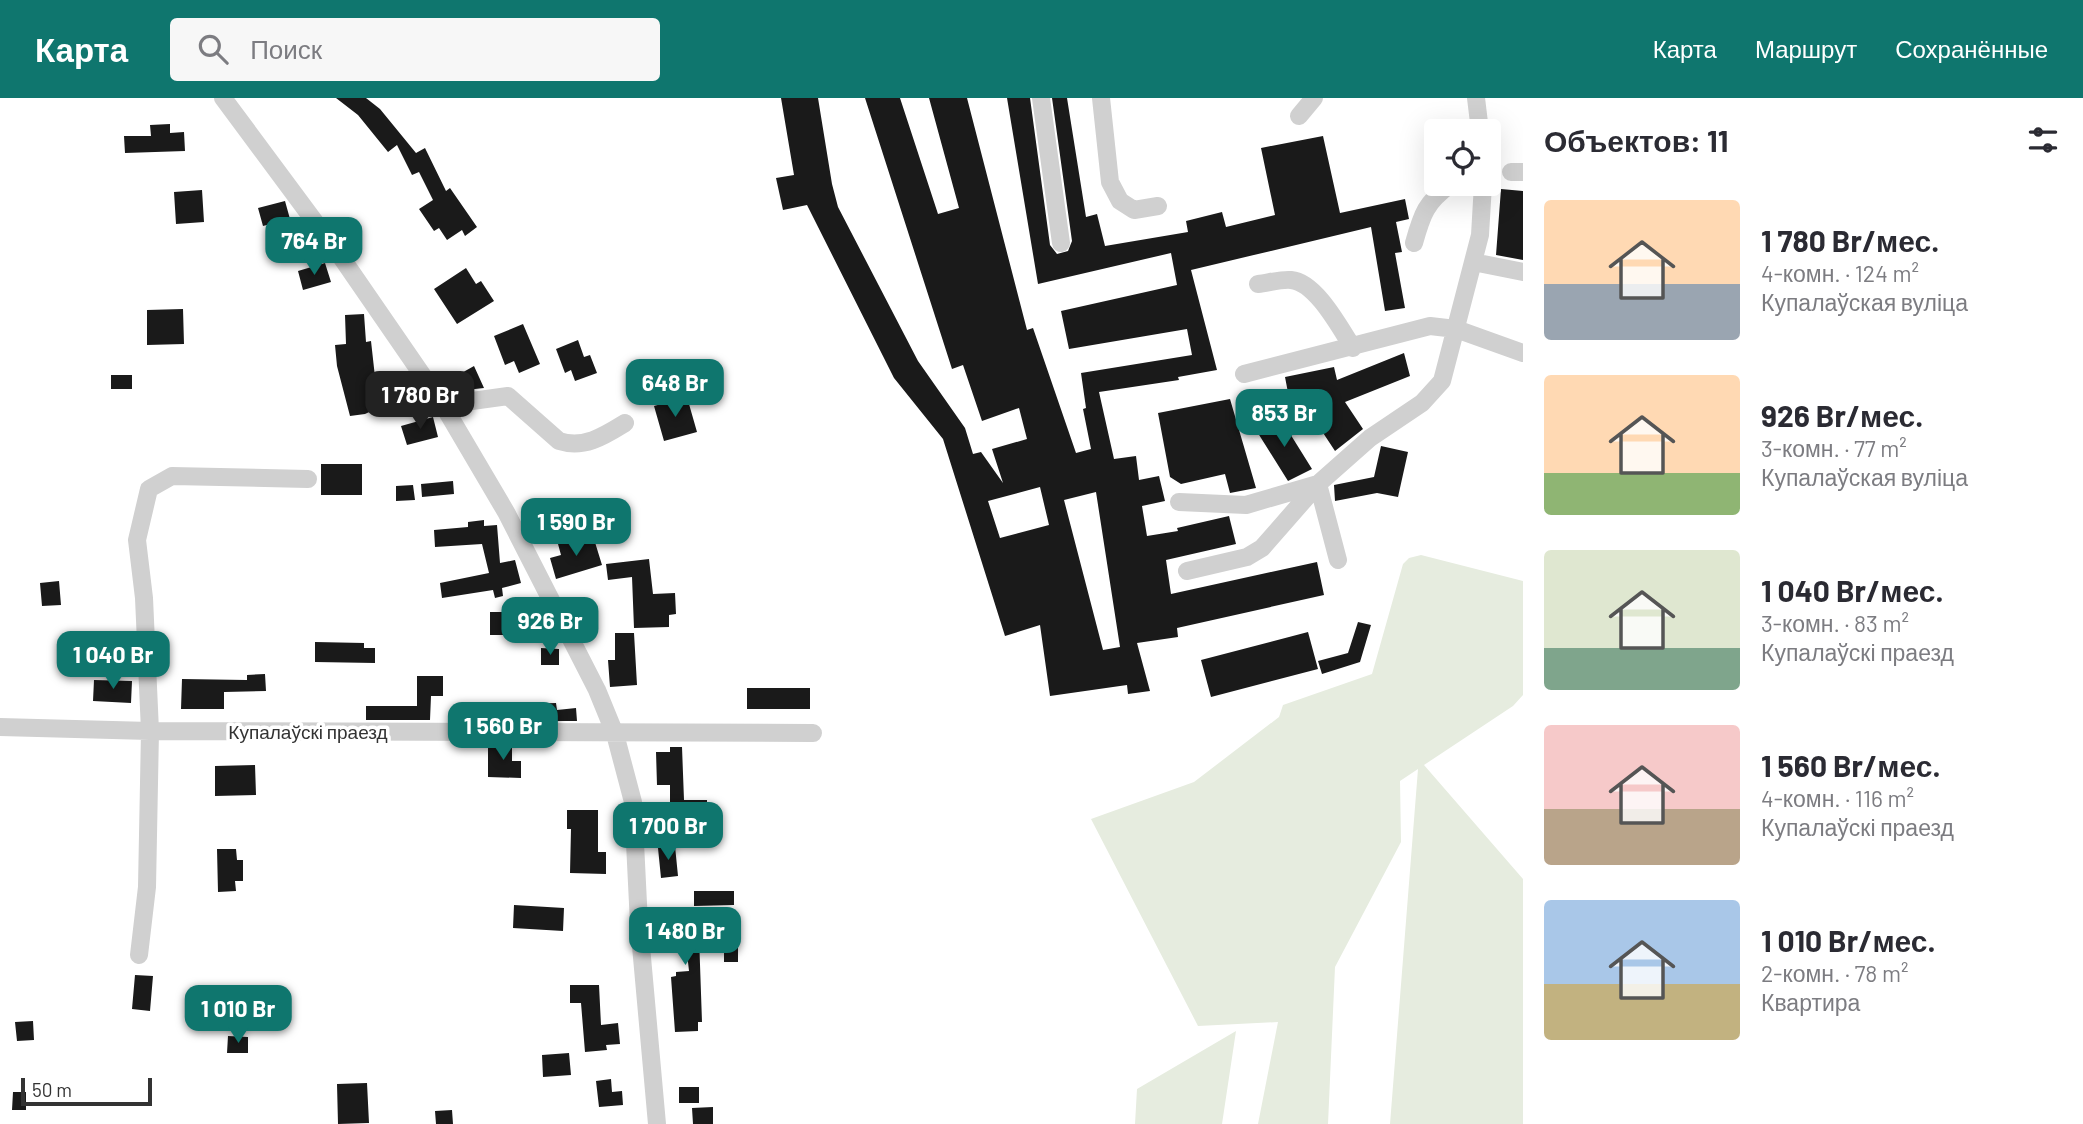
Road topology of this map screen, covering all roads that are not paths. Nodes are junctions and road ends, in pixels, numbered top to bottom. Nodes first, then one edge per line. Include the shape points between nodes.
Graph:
1 (223, 98) edge
2 (1041, 98) edge
3 (1101, 98) edge
4 (1314, 98) edge
5 (1476, 98) edge
6 (1299, 116) dead end
7 (1479, 119) edge
8 (1434, 196) edge
9 (1482, 196) edge
10 (1158, 206) dead end
11 (1061, 243) dead end
12 (1414, 243) dead end
13 (1473, 262) junction
14 (1523, 272) edge
15 (1258, 284) dead end
16 (1456, 329) junction
17 (1353, 348) junction
18 (1523, 352) edge
19 (1244, 374) dead end
20 (443, 405) junction
21 (625, 423) dead end
22 (308, 479) dead end
23 (1318, 484) junction
24 (1179, 502) dead end
25 (1338, 560) dead end
26 (1187, 571) dead end
27 (0, 727) edge
28 (150, 731) junction
29 (813, 733) dead end
30 (615, 734) junction
31 (139, 955) dead end
32 (657, 1124) edge

1 - 20 street
2 - 11 street
3 - 10 street via 1110,182 1120,201 1134,209
4 - 6 street
5 - 7 street
8 - 12 street via 1422,215
9 - 13 street
13 - 14 street
13 - 16 street
15 - 17 street via 1303,283 1316,293
16 - 17 street via 1430,326
16 - 18 street
16 - 23 street via 1442,381 1422,403 1370,438
17 - 19 street
20 - 21 street via 508,396 550,435 569,444 599,439
20 - 30 street via 506,512
22 - 28 street via 172,476 149,489 137,540
23 - 24 street via 1246,505
23 - 25 street
23 - 26 street via 1262,548 1247,557
27 - 28 street, Купалаўскі праезд
28 - 30 street, Купалаўскі праезд
28 - 31 street via 146,887
29 - 30 street, Купалаўскі праезд
30 - 32 street via 633,802

